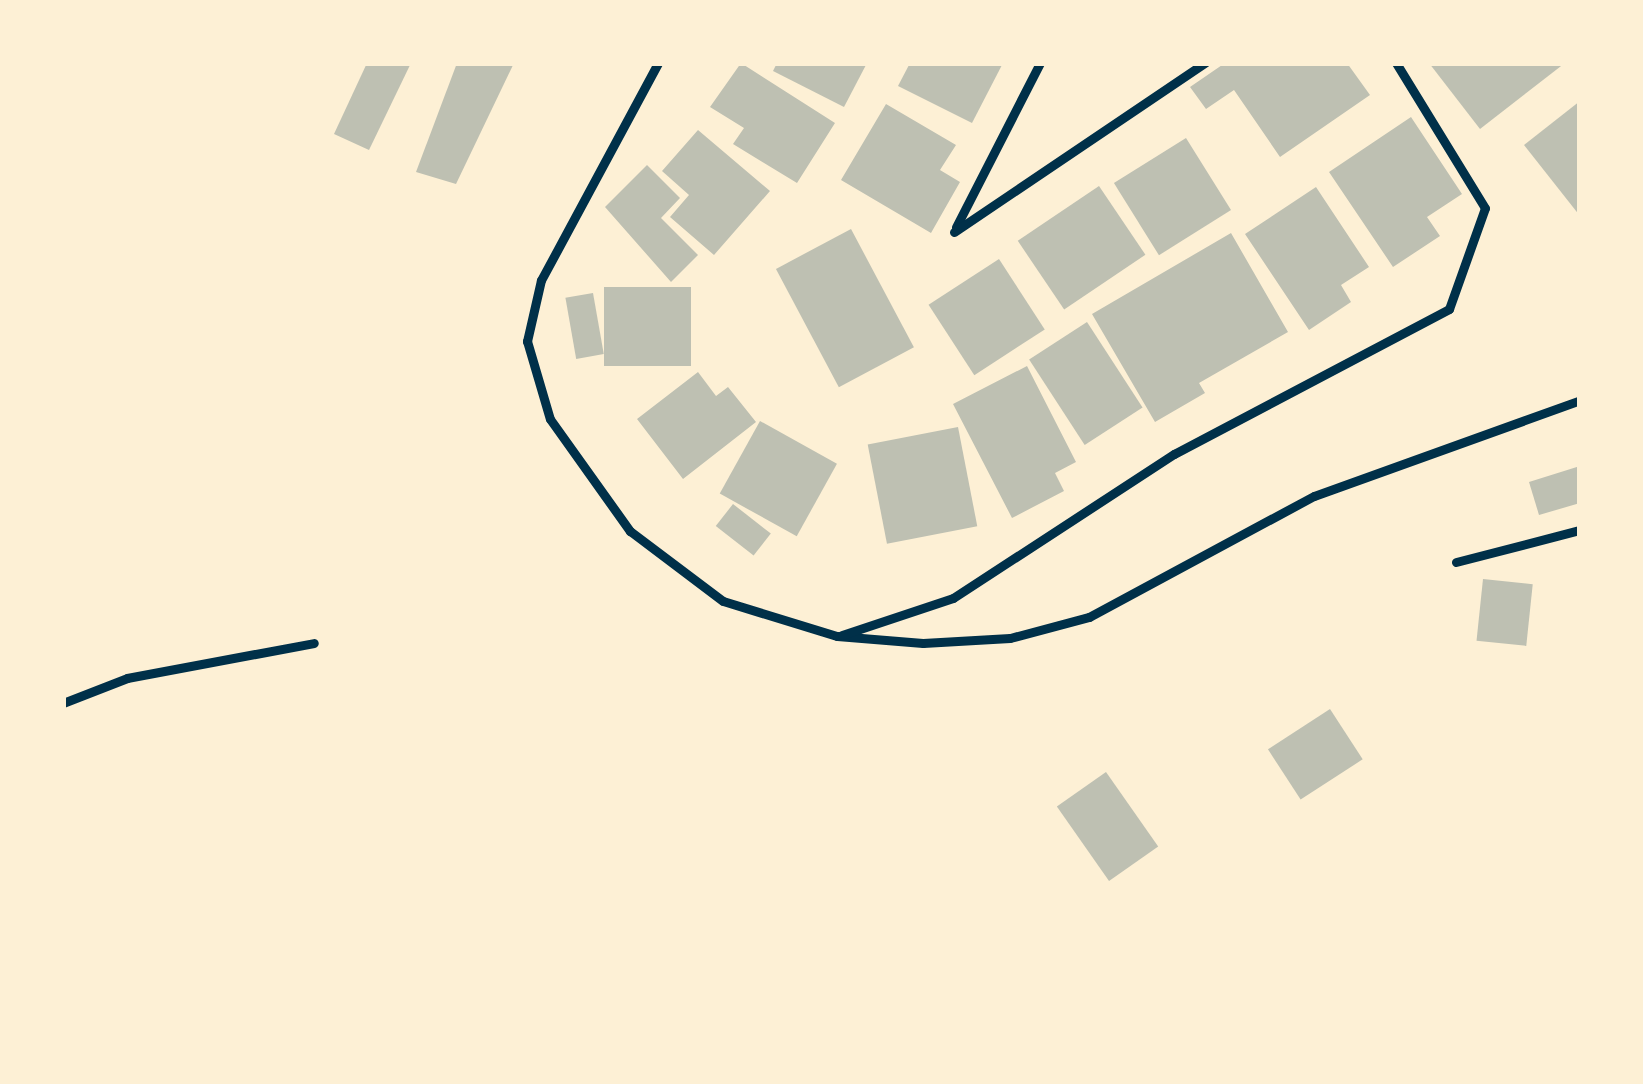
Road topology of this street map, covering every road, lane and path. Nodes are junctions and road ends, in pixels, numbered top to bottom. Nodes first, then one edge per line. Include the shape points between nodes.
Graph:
1 (658, 63) edge
2 (1040, 63) edge
3 (1205, 63) edge
4 (1396, 63) edge
5 (1580, 400) edge
6 (1580, 530) edge
7 (1456, 562) dead end
8 (837, 636) junction
9 (314, 643) dead end
10 (63, 703) edge

1 - 8 lane via 541,280 527,341 550,419 649,545 724,601
2 - 3 lane via 954,232
4 - 8 lane via 1485,208 1450,309 1174,454 953,598
5 - 8 lane via 1314,496 1089,617 1010,638 923,643
6 - 7 lane
9 - 10 lane via 127,678

